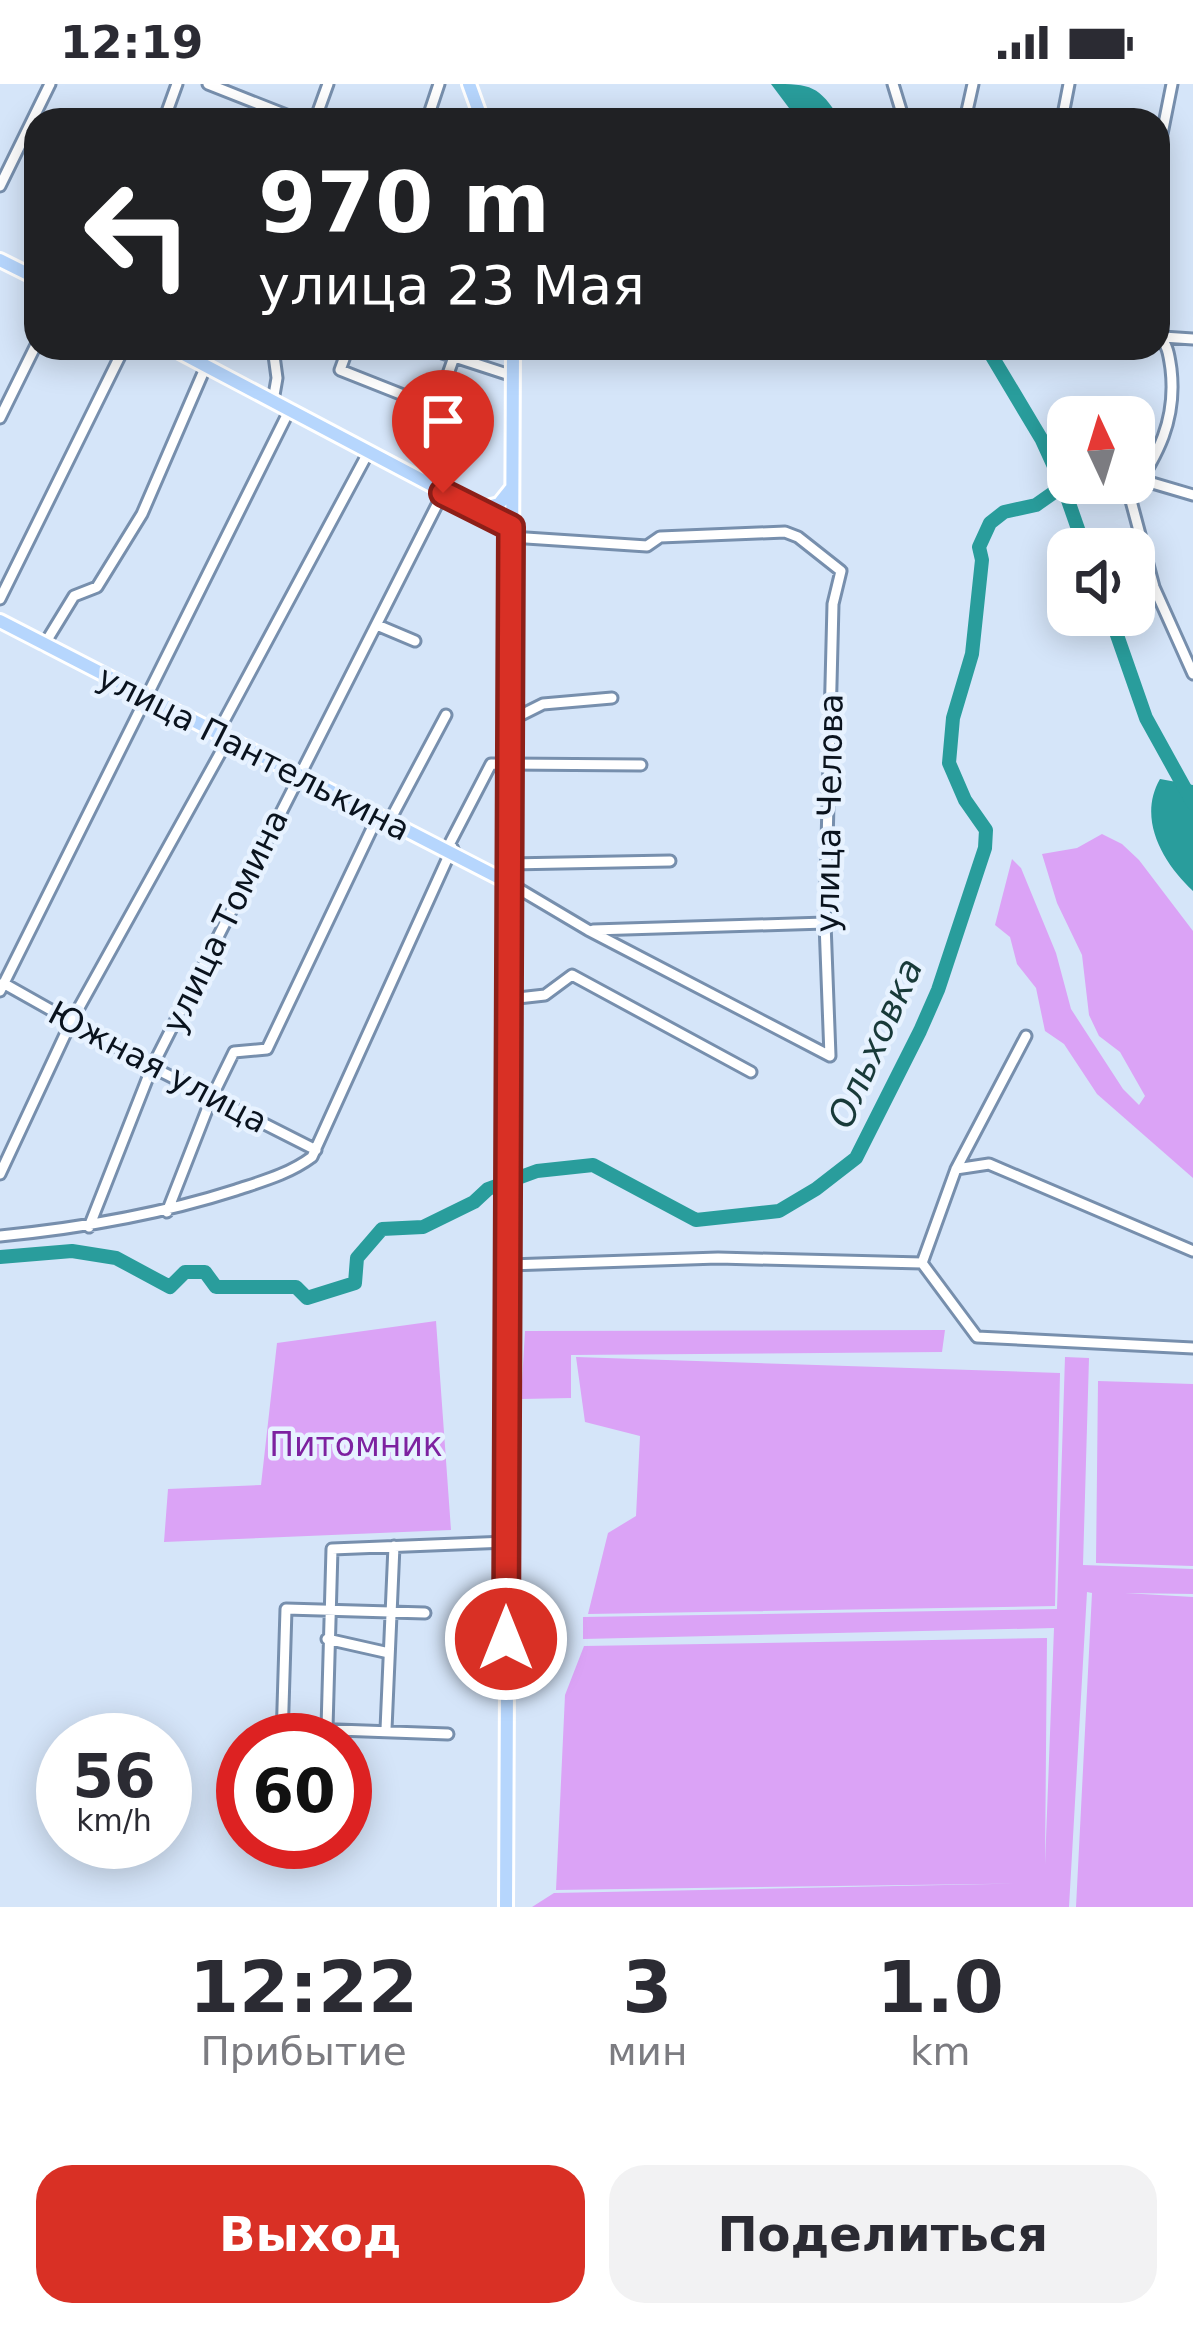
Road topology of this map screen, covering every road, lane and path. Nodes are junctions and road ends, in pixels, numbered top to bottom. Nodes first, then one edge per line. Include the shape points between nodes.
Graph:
1 (208, 84) edge
2 (269, 108) edge
3 (24, 137) edge
4 (0, 186) edge
5 (29, 360) edge
6 (118, 360) edge
7 (195, 360) edge
8 (275, 360) edge
9 (344, 360) edge
10 (453, 360) edge
11 (463, 360) edge
12 (513, 360) edge
13 (1169, 360) edge
14 (206, 366) junction
15 (513, 376) junction
16 (274, 401) junction
17 (290, 410) junction
18 (0, 418) edge
19 (368, 452) junction
20 (1155, 458) edge
21 (1155, 484) edge
22 (512, 488) junction
23 (443, 493) junction
24 (1193, 495) edge
25 (1132, 504) edge
26 (476, 510) junction
27 (511, 532) junction
28 (0, 599) edge
29 (0, 621) edge
30 (377, 625) junction
31 (416, 641) dead end
32 (44, 645) junction
33 (1189, 648) edge
34 (1193, 674) edge
35 (144, 697) junction
36 (612, 698) dead end
37 (446, 715) dead end
38 (511, 719) junction
39 (222, 737) junction
40 (641, 765) dead end
41 (511, 766) junction
42 (297, 776) junction
43 (384, 819) junction
44 (453, 855) junction
45 (670, 861) dead end
46 (509, 863) junction
47 (509, 883) junction
48 (825, 922) junction
49 (588, 930) junction
50 (1, 985) edge
51 (509, 999) junction
52 (71, 1022) junction
53 (1026, 1036) dead end
54 (152, 1067) junction
55 (752, 1072) dead end
56 (212, 1097) junction
57 (316, 1150) junction
58 (956, 1168) junction
59 (0, 1174) edge
60 (167, 1212) junction
61 (89, 1227) junction
62 (0, 1236) edge
63 (1193, 1251) edge
64 (922, 1263) junction
65 (508, 1265) junction
66 (1193, 1348) edge
67 (507, 1542) junction
68 (394, 1546) junction
69 (327, 1611) junction
70 (390, 1613) junction
71 (425, 1613) dead end
72 (327, 1639) junction
73 (389, 1653) junction
74 (283, 1713) edge
75 (327, 1713) edge
76 (372, 1729) edge
77 (386, 1729) junction
78 (448, 1734) dead end
79 (506, 1907) edge

1 - 2 street
3 - 4 street
5 - 18 street
6 - 28 street
7 - 14 main road
8 - 16 street
9 - 10 street via 340,370 436,408
11 - 15 street
12 - 15 main road
13 - 20 street via 1172,414
14 - 16 main road
14 - 32 street via 142,514 97,587 74,596
15 - 22 main road
16 - 17 main road
17 - 19 main road
17 - 35 street
19 - 23 main road
19 - 39 street
21 - 24 street
22 - 26 main road via 499,504
22 - 27 main road
23 - 26 main road
23 - 30 street, улица Томина
25 - 33 street via 1154,586
26 - 27 main road
27 - 38 main road
27 - 48 street, улица Челова via 647,546 660,537 785,532 841,571 833,604
29 - 32 main road, улица Пантелькина
30 - 31 street
30 - 42 street, улица Томина
32 - 35 main road, улица Пантелькина
33 - 34 street
35 - 39 main road, улица Пантелькина
35 - 50 street
36 - 38 street via 543,704
37 - 43 street
38 - 41 main road
39 - 42 main road, улица Пантелькина
39 - 52 street
40 - 41 street
41 - 44 street via 491,764 450,843
41 - 46 main road
42 - 43 main road, улица Пантелькина
42 - 54 street, улица Томина
43 - 44 main road, улица Пантелькина
43 - 56 street via 267,1049 234,1052
44 - 47 main road, улица Пантелькина
44 - 57 street
45 - 46 street
46 - 47 main road
47 - 49 street
47 - 51 main road
48 - 49 street
48 - 49 street, улица Челова via 830,1056
50 - 52 street, Южная улица
51 - 55 street via 545,995 572,975
51 - 65 main road
52 - 54 street, Южная улица
52 - 59 street
53 - 58 street
54 - 56 street, Южная улица
54 - 61 street, улица Томина
56 - 57 street, Южная улица
56 - 60 street
57 - 60 street via 290,1172
58 - 63 street via 989,1164
58 - 64 street
60 - 61 street
61 - 62 street
64 - 65 street
64 - 66 street via 977,1337
65 - 67 main road
67 - 68 street
67 - 79 main road
68 - 69 street via 332,1549
68 - 70 street
69 - 70 street
69 - 72 street
69 - 74 street via 286,1609
70 - 71 street
70 - 73 street
72 - 73 street
72 - 75 street
73 - 77 street
76 - 77 street
77 - 78 street

